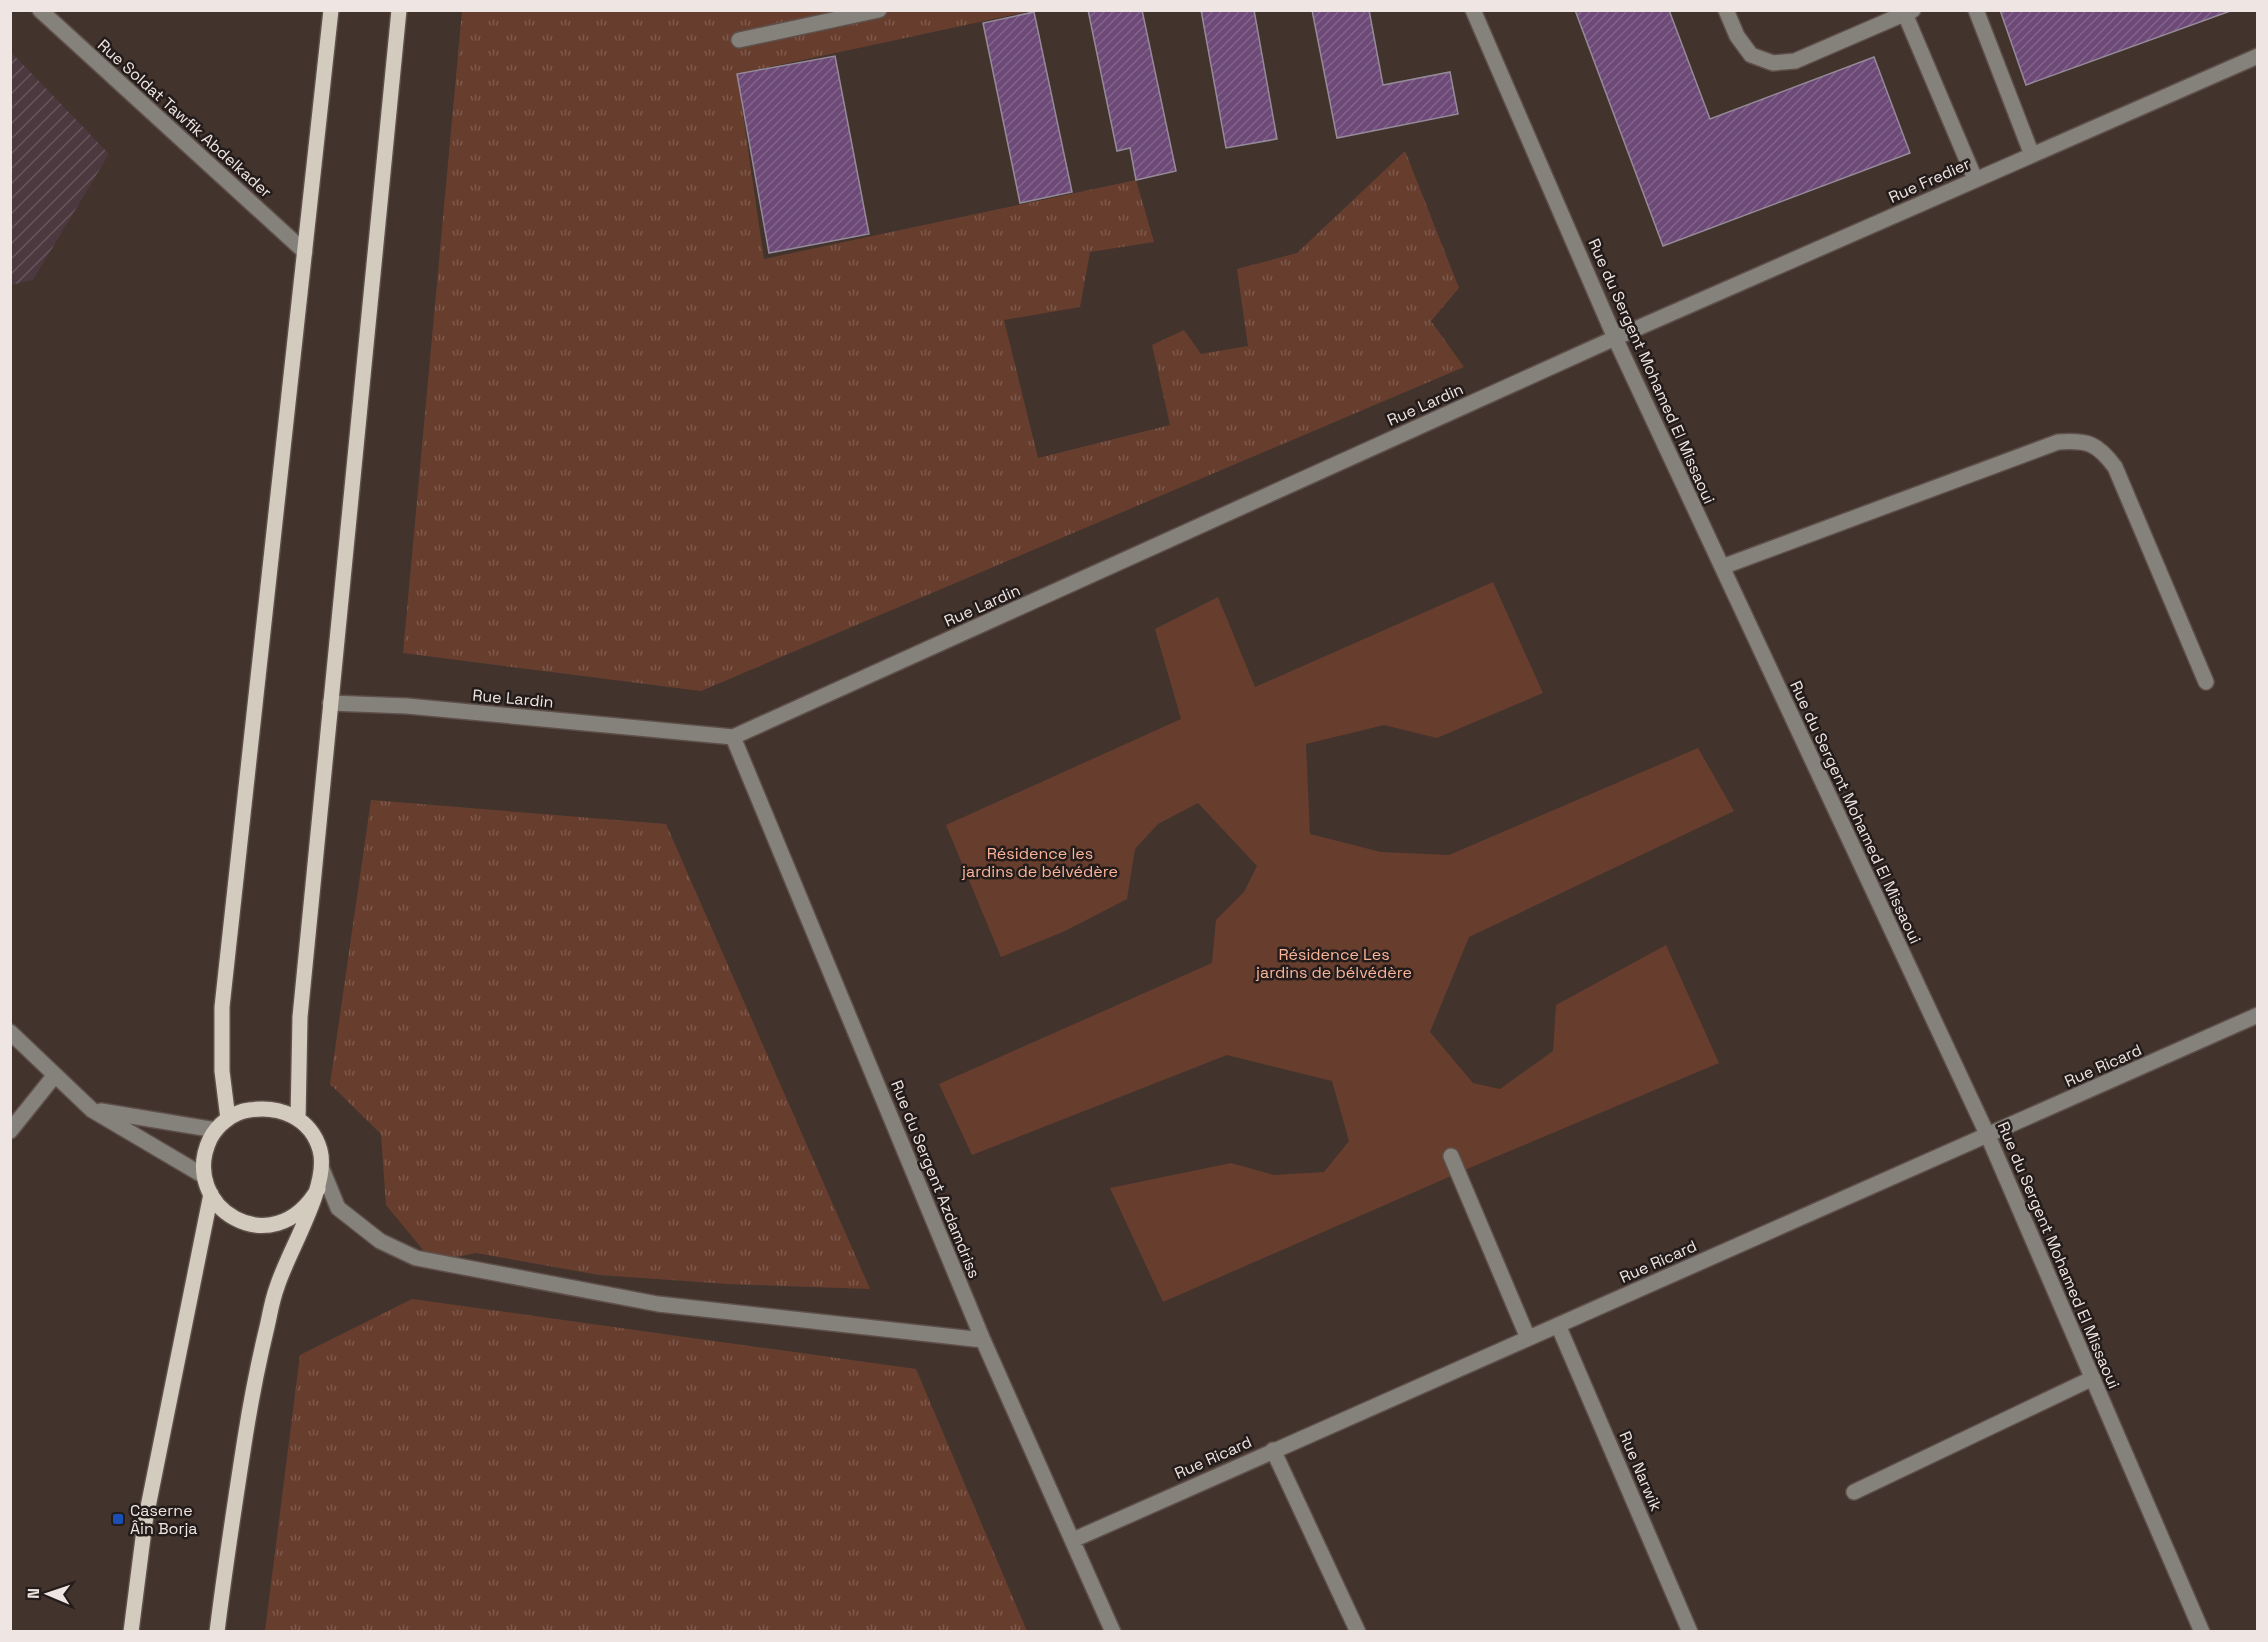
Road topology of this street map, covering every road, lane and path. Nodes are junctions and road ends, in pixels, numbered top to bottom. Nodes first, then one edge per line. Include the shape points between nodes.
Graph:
1 (40, 10) edge
2 (331, 10) edge
3 (399, 10) edge
4 (879, 10) edge
5 (1473, 10) edge
6 (1726, 10) edge
7 (1976, 10) edge
8 (1909, 12) edge
9 (739, 40) dead end
10 (2258, 56) edge
11 (2032, 155) junction
12 (1975, 179) junction
13 (305, 252) junction
14 (1615, 338) junction
15 (1722, 567) junction
16 (2206, 682) dead end
17 (330, 703) junction
18 (733, 737) junction
19 (2258, 1016) edge
20 (10, 1032) edge
21 (55, 1075) junction
22 (92, 1110) junction
23 (228, 1119) junction
24 (298, 1119) junction
25 (216, 1130) junction
26 (10, 1131) edge
27 (1988, 1136) junction
28 (1451, 1156) dead end
29 (322, 1169) junction
30 (204, 1176) junction
31 (318, 1189) junction
32 (211, 1194) junction
33 (1558, 1325) junction
34 (1528, 1338) junction
35 (983, 1340) junction
36 (2092, 1378) junction
37 (1273, 1450) junction
38 (1854, 1492) dead end
39 (1073, 1540) junction
40 (131, 1632) edge
41 (217, 1632) edge
42 (1113, 1632) edge
43 (1358, 1632) edge
44 (1690, 1632) edge
45 (2202, 1632) edge

1 - 13 street, Rue Soldat Tawfik Abdelkader
2 - 13 main road
3 - 17 main road
4 - 9 street
5 - 14 street, Rue du Sergent Mohamed El Missaoui
6 - 8 street via 1737,36 1751,55 1773,63 1796,60
7 - 11 street
8 - 12 street
10 - 11 street, Rue Fredier
11 - 12 street, Rue Fredier
12 - 14 street, Rue Fredier
13 - 23 main road via 222,1007 222,1071
14 - 15 street, Rue du Sergent Mohamed El Missaoui
14 - 18 street, Rue Lardin
15 - 16 street via 2058,442 2081,440 2102,449 2115,467
15 - 27 street, Rue du Sergent Mohamed El Missaoui
17 - 18 street, Rue Lardin via 407,706
17 - 24 main road via 300,1017
18 - 35 street, Rue du Sergent Azdamdriss
19 - 27 street, Rue Ricard
20 - 21 street
21 - 22 street
21 - 26 street
22 - 25 street
22 - 30 street
23 - 24 main road via 244,1110 263,1107
23 - 25 main road
24 - 29 main road via 311,1131 320,1151
25 - 30 main road via 205,1158
27 - 33 street, Rue Ricard
27 - 36 street, Rue du Sergent Mohamed El Missaoui
28 - 34 street
29 - 31 main road
29 - 35 street via 338,1208 380,1241 416,1258 658,1304
30 - 32 main road
31 - 32 main road via 297,1215 266,1226 249,1225 233,1218
31 - 41 main road via 277,1287 253,1385
32 - 40 main road via 146,1522
33 - 34 street, Rue Ricard
33 - 44 street, Rue Narwik
34 - 37 street, Rue Ricard
35 - 39 street, Rue du Sergent Azdamdriss
36 - 38 street
36 - 45 street, Rue du Sergent Mohamed El Missaoui
37 - 39 street, Rue Ricard
37 - 43 street
39 - 42 street, Rue du Sergent Azdamdriss

